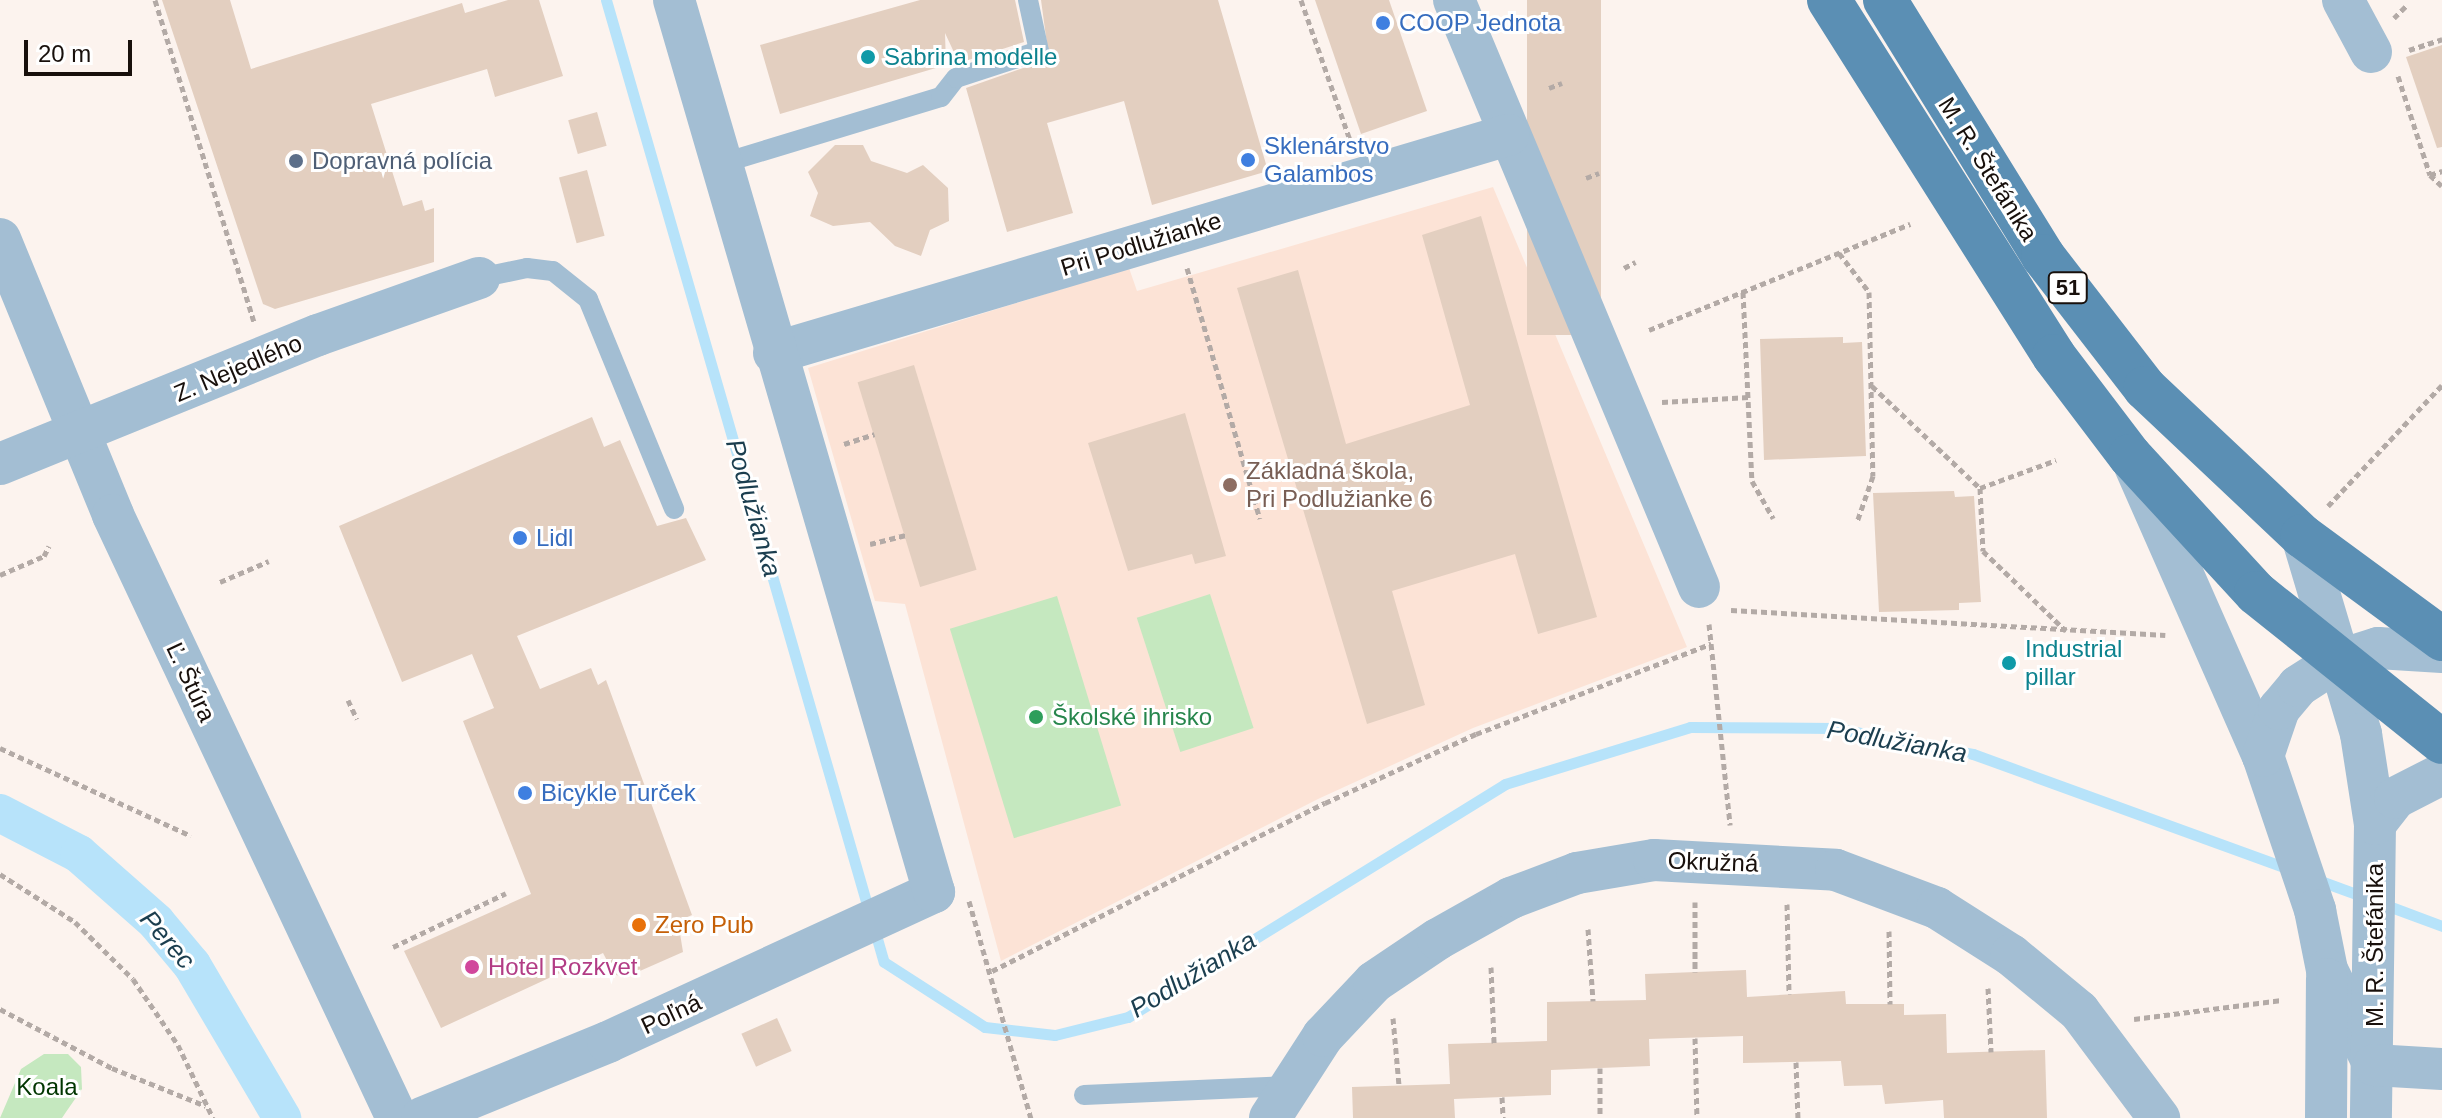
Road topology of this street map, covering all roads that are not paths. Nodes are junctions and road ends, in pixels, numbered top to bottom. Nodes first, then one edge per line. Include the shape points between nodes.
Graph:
1 (1028, 0) edge
2 (1454, 0) edge
3 (1829, 0) edge
4 (1885, 0) edge
5 (2343, 0) edge
6 (683, 2) edge
7 (2383, 61) road end
8 (1508, 135) junction
9 (720, 164) junction
10 (0, 239) edge
11 (479, 278) joint
12 (774, 353) junction
13 (78, 433) junction
14 (2130, 456) junction
15 (0, 464) edge
16 (674, 509) dead end
17 (2315, 521) junction
18 (1699, 587) road end
19 (2442, 639) edge
20 (2442, 652) edge
21 (2337, 661) junction
22 (2442, 742) edge
23 (2263, 756) junction
24 (2442, 774) edge
25 (2375, 824) junction
26 (2327, 970) junction
27 (2374, 1065) junction
28 (2442, 1069) edge
29 (1084, 1095) dead end
30 (1279, 1102) edge
31 (397, 1118) edge
32 (422, 1118) edge
33 (2159, 1118) edge
34 (2326, 1118) edge
35 (2336, 1118) edge
36 (2371, 1118) edge

1 - 9 lane via 1039,51 956,78 941,97
2 - 8 street
3 - 14 main road, M. R. Štefánika / 51 via 2054,356
4 - 17 main road, M. R. Štefánika / 51 via 2043,256 2117,353 2176,422
5 - 7 street
6 - 9 street
8 - 12 street, Pri Podlužianke
8 - 18 street
9 - 12 street
10 - 13 street, Ľ. Štúra
11 - 13 street, Z. Nejedlého
11 - 16 lane via 527,268 553,271 588,299
12 - 32 street, Poľná via 934,892
13 - 15 street, Z. Nejedlého
13 - 31 street, Ľ. Štúra
14 - 21 main road, M. R. Štefánika / 51 via 2234,572
14 - 23 street, M. R. Štefánika
17 - 19 main road, M. R. Štefánika / 51
17 - 21 street, M. R. Štefánika
20 - 21 street via 2378,648
21 - 22 main road, M. R. Štefánika / 51
21 - 23 street via 2298,686 2279,709
21 - 25 street, M. R. Štefánika via 2361,734
23 - 26 street, M. R. Štefánika via 2315,910
24 - 25 street via 2395,798
25 - 27 street, M. R. Štefánika
26 - 27 street, M. R. Štefánika
26 - 34 street, M. R. Štefánika
27 - 28 street
27 - 35 street
27 - 36 street, M. R. Štefánika
29 - 30 lane
30 - 33 street, Okružná via 1374,982 1511,898 1592,871 1654,860 1733,861 1836,870 1937,908 2011,955 2106,1042

